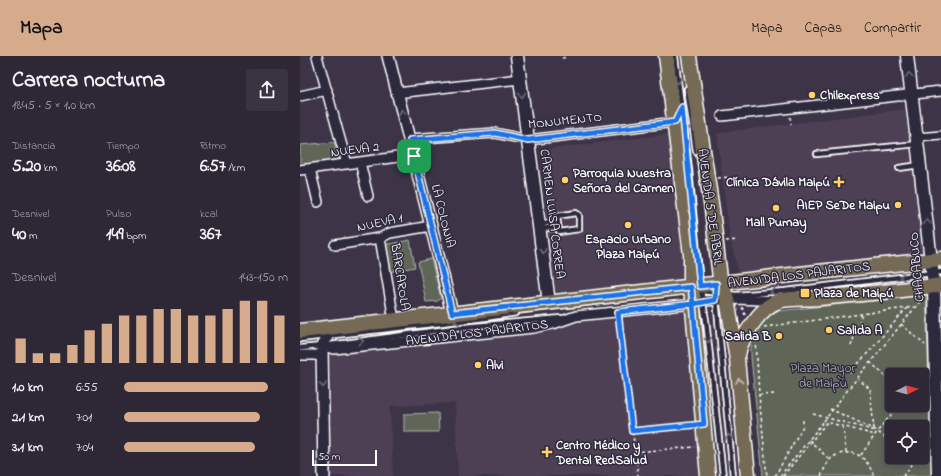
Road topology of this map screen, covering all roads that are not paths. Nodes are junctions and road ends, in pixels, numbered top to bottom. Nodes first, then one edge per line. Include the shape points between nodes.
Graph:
1 (317, 56) edge
2 (388, 56) edge
3 (517, 56) edge
4 (666, 56) edge
5 (675, 56) edge
6 (689, 56) edge
7 (907, 56) edge
8 (520, 79) junction
9 (686, 86) dead end
10 (327, 90) junction
11 (941, 91) edge
12 (397, 93) junction
13 (912, 94) junction
14 (300, 96) edge
15 (682, 107) junction
16 (722, 116) dead end
17 (675, 122) junction
18 (941, 135) edge
19 (410, 140) junction
20 (528, 140) junction
21 (918, 140) junction
22 (817, 154) dead end
23 (414, 156) junction
24 (697, 156) dead end
25 (360, 162) junction
26 (347, 164) junction
27 (920, 165) junction
28 (899, 168) dead end
29 (310, 169) junction
30 (300, 170) edge
31 (702, 179) dead end
32 (368, 196) dead end
33 (318, 202) dead end
34 (557, 224) junction
35 (431, 226) junction
36 (540, 227) junction
37 (380, 238) junction
38 (335, 245) dead end
39 (937, 273) edge
40 (708, 293) junction
41 (779, 301) junction
42 (549, 303) junction
43 (452, 313) junction
44 (394, 320) junction
45 (338, 327) junction
46 (300, 331) edge
47 (300, 339) edge
48 (324, 346) junction
49 (300, 348) edge
50 (300, 355) edge
51 (737, 359) junction
52 (324, 476) edge
53 (708, 476) edge
54 (723, 476) edge
55 (734, 476) edge
56 (748, 476) edge
57 (938, 476) edge

1 - 10 street
2 - 12 street, LA COLONIA
3 - 8 main road, CARMEN LUISA CORREA
4 - 17 main road, AVENIDA 5 DE ABRIL
5 -> 15 lane
6 - 40 main road, AVENIDA 5 DE ABRIL
13 -> 7 main road, CHACABUCO
8 - 12 street
8 -> 20 main road, CARMEN LUISA CORREA
24 -> 9 lane
10 - 14 street
10 - 26 street
11 - 13 street
19 -> 12 street, LA COLONIA
13 - 16 street
13 - 21 main road, CHACABUCO
15 - 17 lane
15 - 40 lane
17 - 20 street, MONUMENTO
17 - 40 main road, AVENIDA 5 DE ABRIL via 690,255
18 - 21 street
19 - 20 street, MONUMENTO via 495,133
19 - 23 street, LA COLONIA
20 - 36 main road, CARMEN LUISA CORREA
21 - 22 lane
21 - 27 main road, CHACABUCO
23 - 25 street, NUEVA 2
23 - 35 street, LA COLONIA
25 - 26 street, NUEVA 2
25 - 32 street
26 - 29 street, NUEVA 2
27 - 28 lane
39 -> 27 main road, CHACABUCO via 920,196
29 - 30 street, NUEVA 2
29 - 33 street
31 - 40 lane via 716,262
34 - 34 lane via 558,214 578,214 578,230 559,232
34 - 36 lane
35 - 37 street, NUEVA 1 via 390,233
35 - 43 street, LA COLONIA
36 -> 42 main road, CARMEN LUISA CORREA
37 - 38 street, NUEVA 1
37 - 44 street, BARCAROLA
39 - 40 main road, AVENIDA LOS PAJARITOS via 808,273
41 -> 39 main road, AVENIDA LOS PAJARITOS via 817,298
39 - 57 main road, CHACABUCO
40 -> 41 street, AVENIDA LOS PAJARITOS
40 - 42 main road, AVENIDA LOS PAJARITOS
40 -> 48 lane via 574,304
48 -> 40 street, AVENIDA LOS PAJARITOS via 334,350 498,332 540,326 576,316 618,312
40 - 51 main road, AVENIDA 5 DE ABRIL
40 - 53 main road via 704,424
40 -> 54 lane
55 -> 40 lane
41 - 51 main road via 764,311 752,324 742,340
42 - 43 main road, AVENIDA LOS PAJARITOS
43 - 44 main road, AVENIDA LOS PAJARITOS
44 - 45 main road, AVENIDA LOS PAJARITOS
45 - 46 main road, AVENIDA LOS PAJARITOS
45 - 48 street via 332,330
47 - 48 lane
48 - 49 lane
48 - 50 street, AVENIDA LOS PAJARITOS via 310,355
48 -> 52 street
56 -> 51 main road, AVENIDA 5 DE ABRIL

